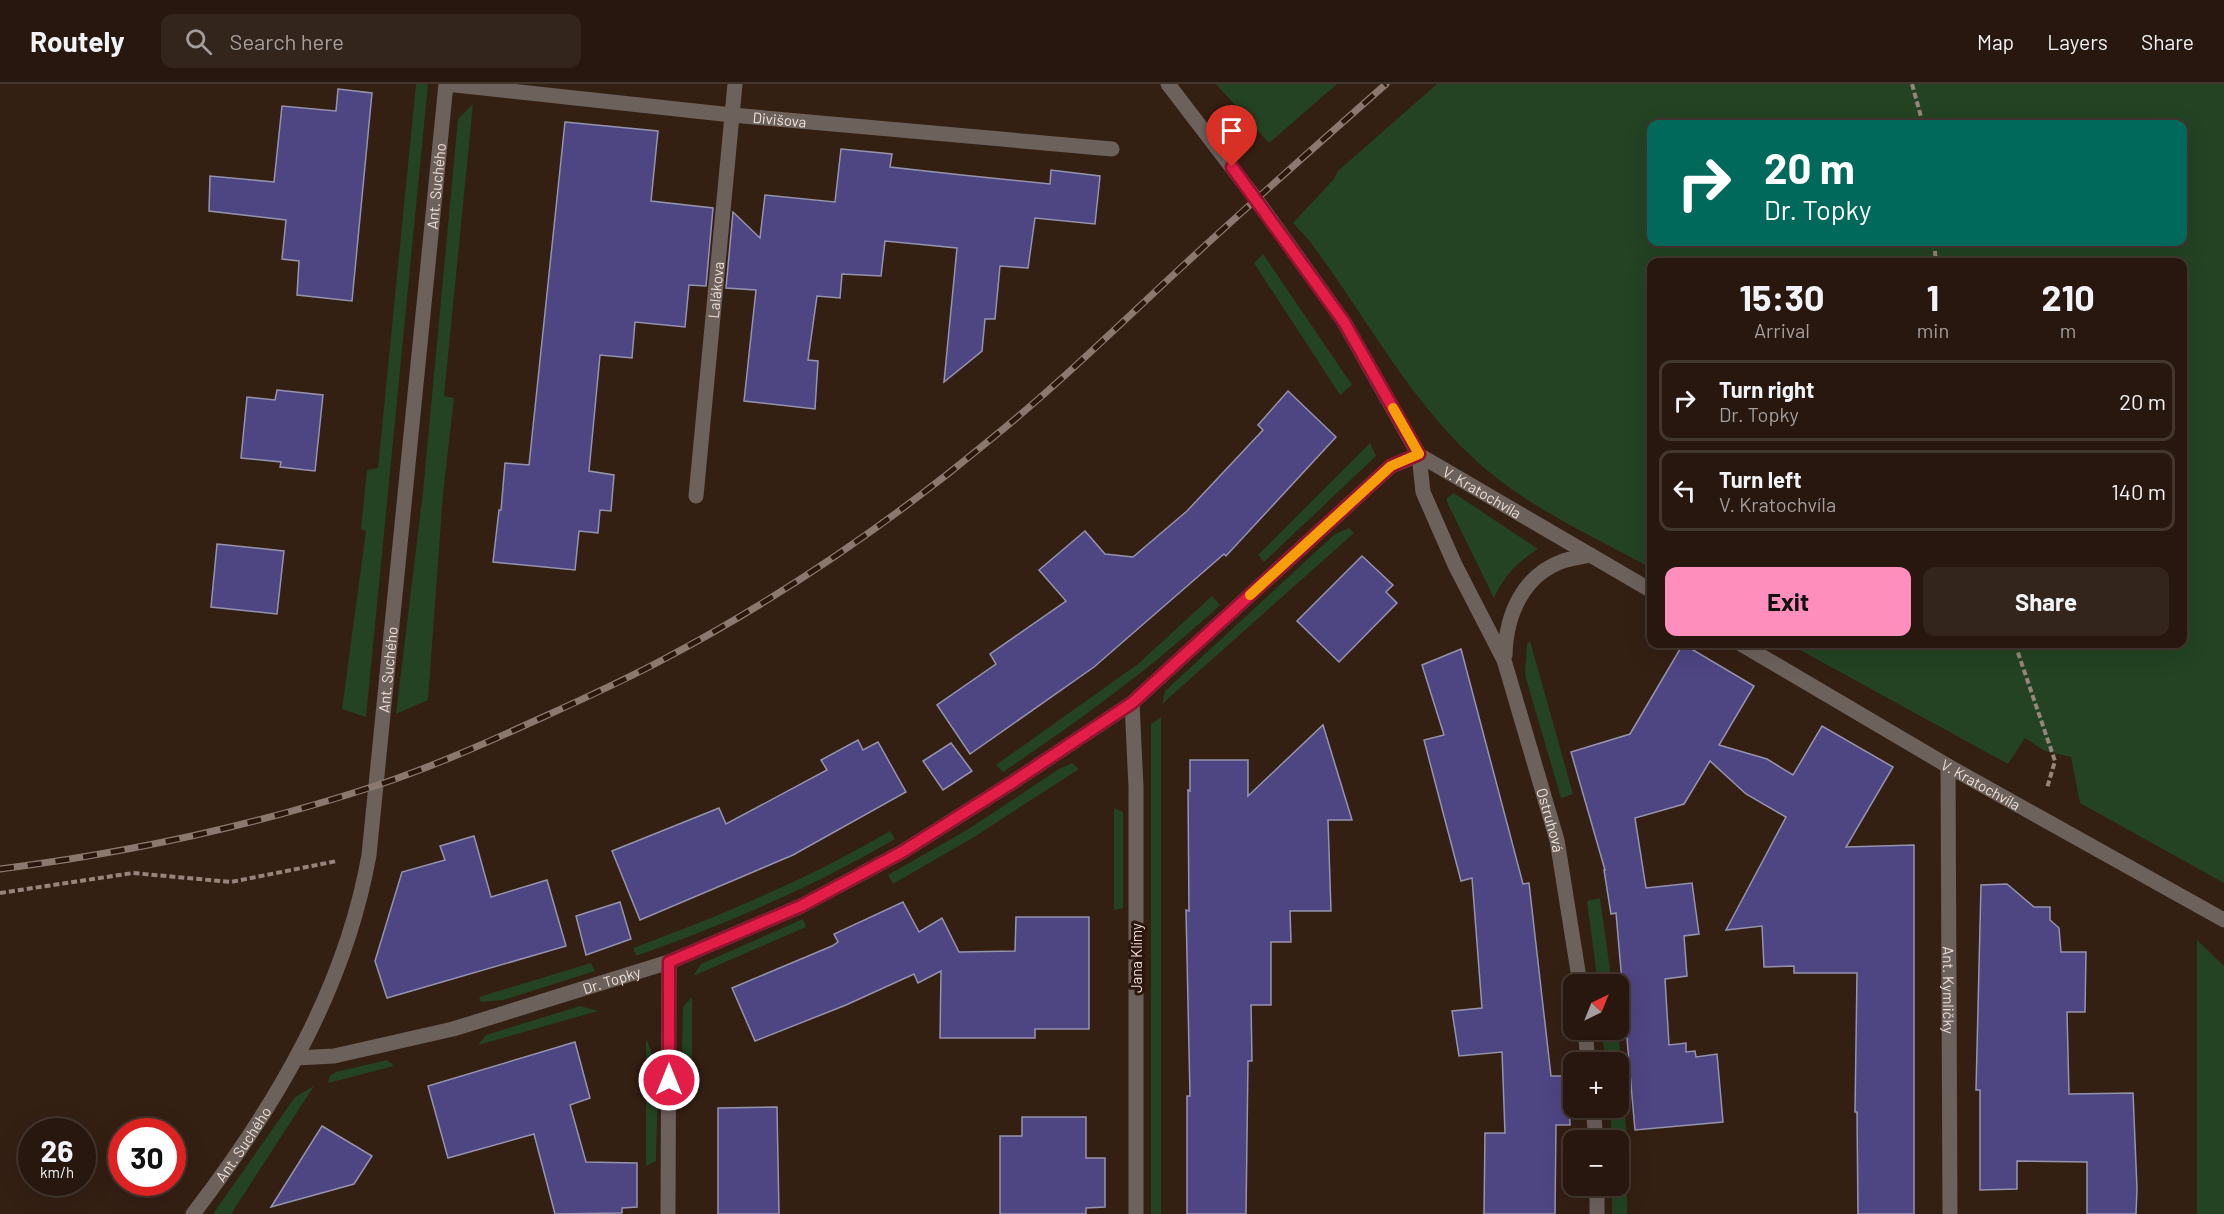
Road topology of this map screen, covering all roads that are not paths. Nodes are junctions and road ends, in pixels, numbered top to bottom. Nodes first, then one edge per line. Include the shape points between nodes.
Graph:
1 (446, 84) edge
2 (735, 84) edge
3 (1168, 84) edge
4 (732, 115) junction
5 (1112, 149) dead end
6 (1419, 454) junction
7 (696, 496) dead end
8 (1591, 555) junction
9 (1647, 588) edge
10 (1748, 648) edge
11 (1504, 660) junction
12 (1132, 703) junction
13 (1948, 766) junction
14 (2224, 920) edge
15 (669, 962) junction
16 (1578, 974) edge
17 (296, 1058) junction
18 (1597, 1196) edge
19 (192, 1214) edge
20 (669, 1214) edge
21 (1136, 1214) edge
22 (1597, 1214) edge
23 (1950, 1214) edge

1 - 4 street, Divišova
1 - 17 street, Ant. Suchého via 369,855 347,944
2 - 4 street, Lalákova
3 - 6 street, V. Kratochvíla via 1344,322
4 - 5 street, Divišova
4 - 7 street, Lalákova
6 - 8 street, V. Kratochvíla
6 - 11 street, Ostruhová via 1423,492
6 - 12 street, Dr. Topky via 1391,466
8 - 9 street, V. Kratochvíla
8 - 11 street, Ostruhová via 1563,561 1541,572 1525,588 1508,626
10 - 13 street, V. Kratochvíla
11 - 16 street, Ostruhová via 1557,840
12 - 15 street, Dr. Topky via 902,852 801,906
12 - 21 street, Jana Klímy via 1136,787
13 - 14 street, V. Kratochvíla
13 - 23 street, Ant. Kymličky
15 - 17 street, Dr. Topky via 453,1029 334,1056
15 - 20 street
17 - 19 street, Ant. Suchého via 256,1127
18 - 22 street

